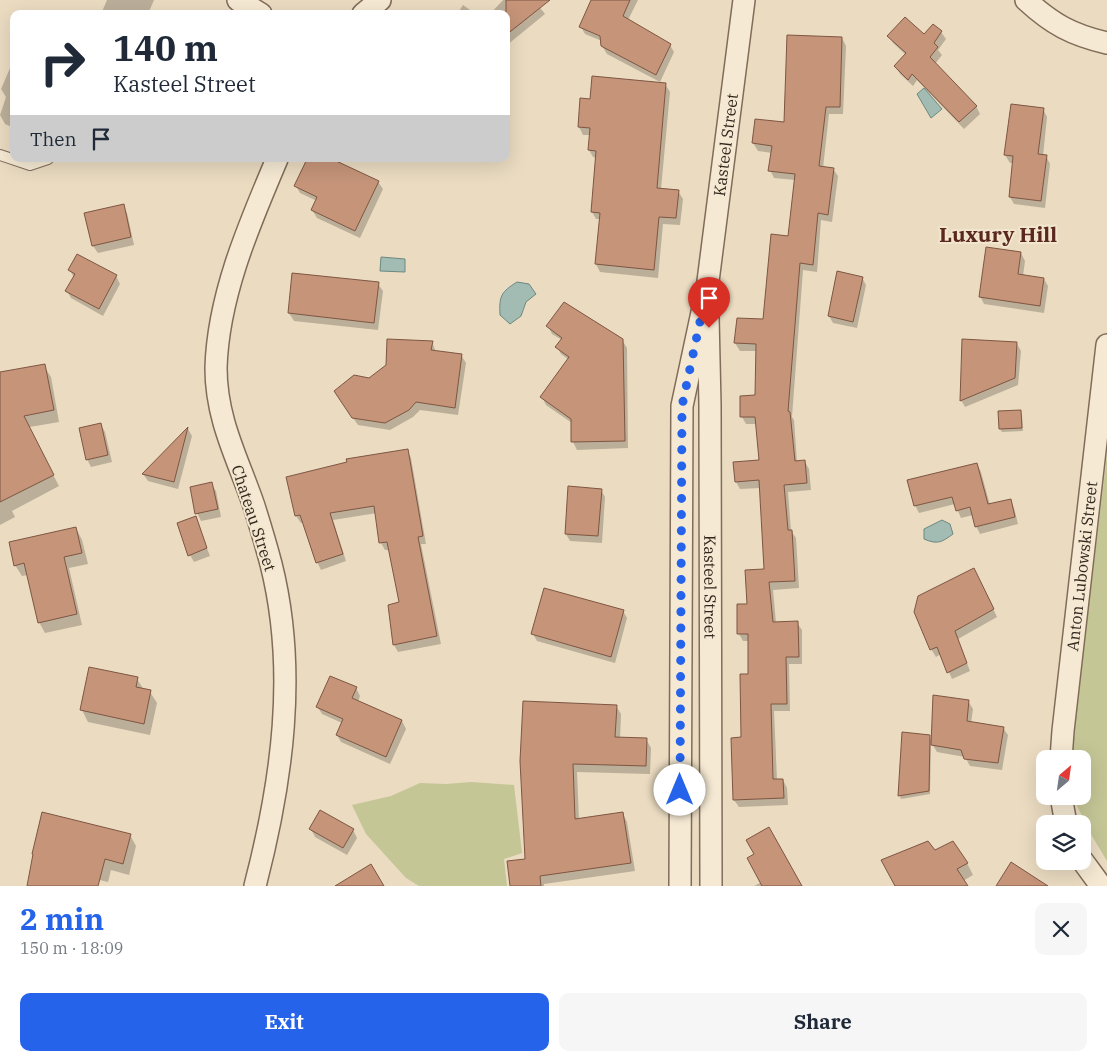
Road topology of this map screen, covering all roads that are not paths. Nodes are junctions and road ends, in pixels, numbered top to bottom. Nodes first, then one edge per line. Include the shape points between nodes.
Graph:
1 (238, 0) edge
2 (380, 0) edge
3 (744, 0) edge
4 (1026, 0) edge
5 (254, 10) edge
6 (368, 10) edge
7 (1107, 43) edge
8 (21, 162) edge
9 (39, 162) edge
10 (276, 162) edge
11 (707, 289) junction
12 (1107, 345) edge
13 (1062, 750) edge
14 (1089, 870) edge
15 (255, 886) edge
16 (680, 886) edge
17 (711, 886) edge
18 (1101, 886) edge

1 - 5 street
2 - 6 street
3 - 11 street, Kasteel Street
4 - 7 street via 1062,28 1084,38
8 - 9 lane via 30,165
10 - 15 street, Chateau Street via 225,300 216,369 224,430 254,506 271,565 284,649 284,732 273,804
11 - 16 street, Kasteel Street via 682,406
11 - 17 street, Kasteel Street
12 - 13 street, Anton Lubowski Street
14 - 18 street

